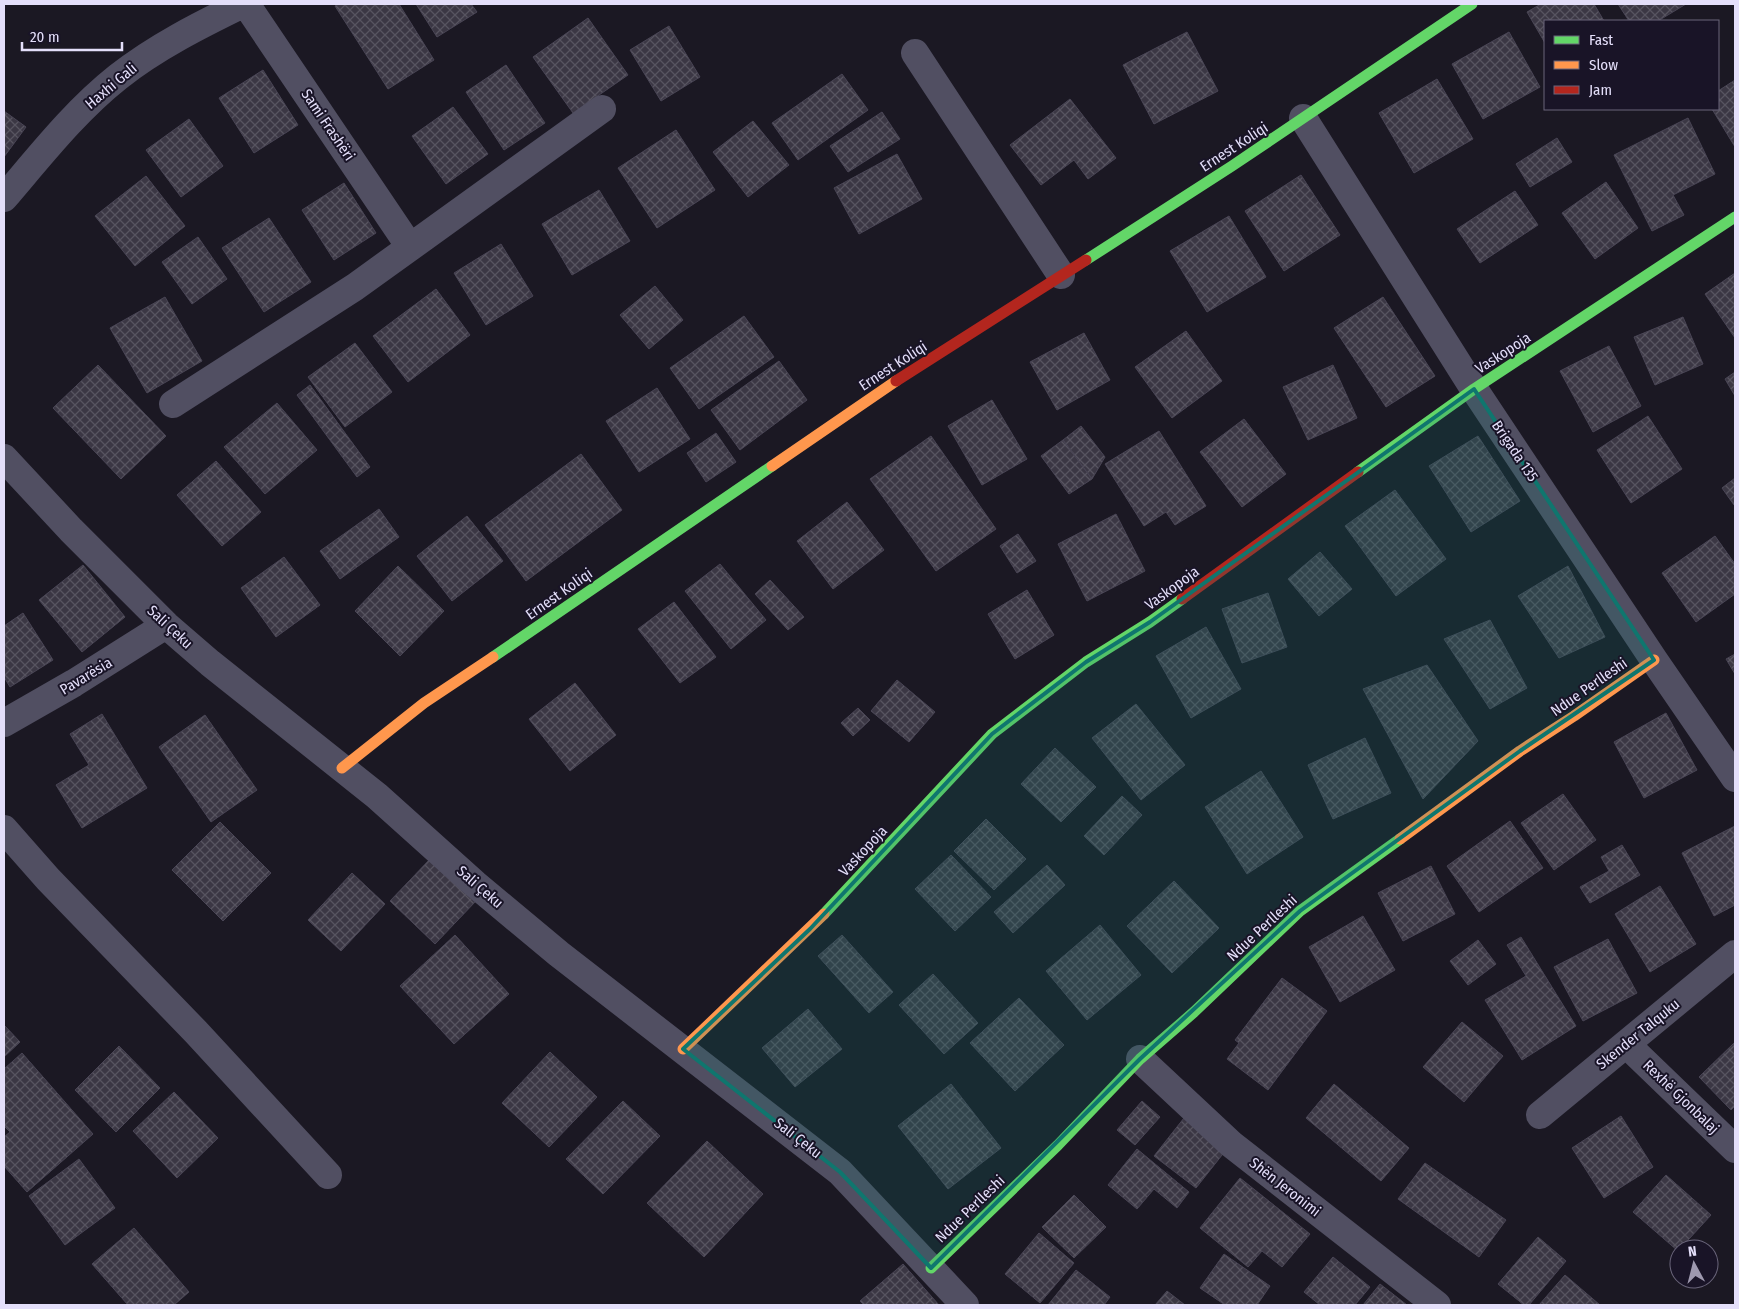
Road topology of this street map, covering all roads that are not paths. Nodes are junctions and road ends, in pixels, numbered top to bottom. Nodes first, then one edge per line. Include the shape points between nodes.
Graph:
1 (244, 4) edge
2 (1472, 4) edge
3 (915, 53) dead end
4 (602, 109) dead end
5 (1303, 118) junction
6 (4, 198) edge
7 (1735, 217) edge
8 (410, 247) junction
9 (1061, 276) junction
10 (1474, 389) junction
11 (173, 404) dead end
12 (4, 458) edge
13 (166, 625) junction
14 (1654, 660) junction
15 (4, 723) edge
16 (342, 768) junction
17 (1735, 778) edge
18 (4, 829) edge
19 (1735, 954) edge
20 (1626, 1044) junction
21 (683, 1050) junction
22 (1140, 1060) junction
23 (1540, 1115) dead end
24 (1735, 1149) edge
25 (328, 1175) dead end
26 (931, 1268) junction
27 (965, 1305) edge
28 (1437, 1305) edge

1 - 6 street, Haxhi Gali via 184,33 118,77 67,124
1 - 8 street, Sami Frashëri
2 - 5 street, Ernest Koliqi
3 - 9 street
4 - 8 street
5 - 9 street, Ernest Koliqi
5 - 10 street, Brigada 135
7 - 10 street, Vaskopoja
8 - 11 street via 355,287
9 - 16 street, Ernest Koliqi via 877,394 424,703
10 - 14 street, Brigada 135
10 - 21 street, Vaskopoja via 1150,622 1086,662 992,734 810,930
12 - 13 street, Sali Çeku
13 - 15 street, Pavarësia
13 - 16 street, Sali Çeku
14 - 17 street, Brigada 135
14 - 22 street, Ndue Perlleshi via 1520,751 1300,911
16 - 21 street, Sali Çeku via 560,954
18 - 25 street
19 - 20 street, Skender Talquku
20 - 23 street, Skender Talquku
20 - 24 street, Rexhë Gjonbalaj
21 - 26 street, Sali Çeku via 840,1172
22 - 26 street, Ndue Perlleshi
22 - 28 street, Shën Jeronimi via 1231,1144
26 - 27 street, Sali Çeku

